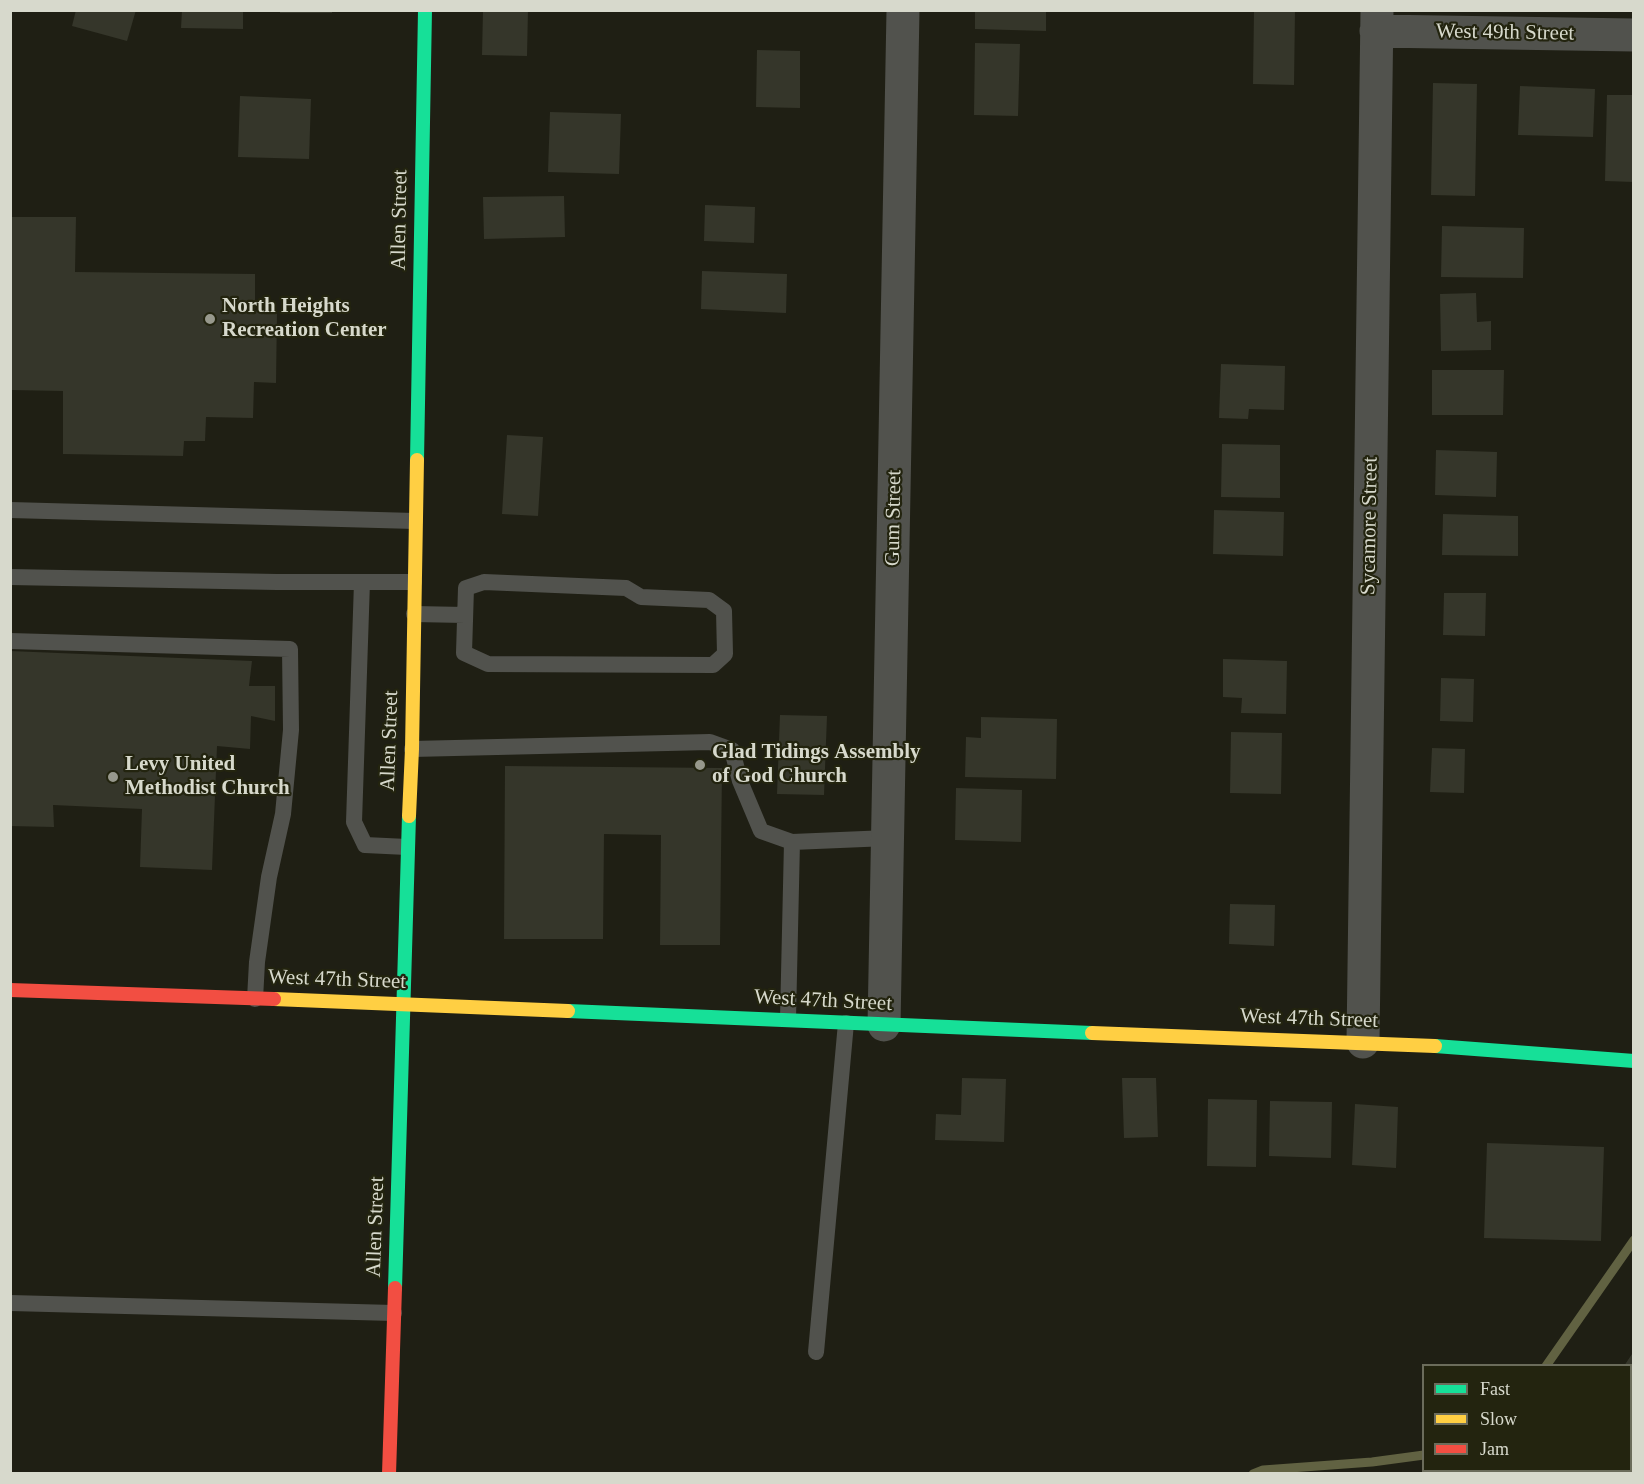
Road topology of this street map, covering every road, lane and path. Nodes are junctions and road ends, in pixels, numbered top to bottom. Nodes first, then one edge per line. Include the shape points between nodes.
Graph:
1 (425, 10) edge
2 (903, 10) edge
3 (1376, 21) edge
4 (1634, 35) edge
5 (10, 510) edge
6 (415, 521) junction
7 (10, 577) edge
8 (362, 582) junction
9 (414, 582) junction
10 (414, 614) junction
11 (465, 615) junction
12 (10, 641) edge
13 (412, 749) junction
14 (888, 838) junction
15 (792, 842) junction
16 (407, 847) junction
17 (10, 990) edge
18 (255, 999) junction
19 (404, 1003) junction
20 (788, 1019) junction
21 (846, 1023) junction
22 (884, 1025) junction
23 (1363, 1042) junction
24 (1634, 1060) edge
25 (10, 1303) edge
26 (394, 1313) junction
27 (816, 1352) dead end
28 (389, 1473) edge

1 - 6 street, Allen Street
2 - 14 street, Gum Street
3 - 4 street, West 49th Street
3 - 23 street, Sycamore Street
5 - 6 lane
6 - 9 street, Allen Street
7 - 8 lane
8 - 9 lane
8 - 16 lane via 354,822 365,845
9 - 10 street, Allen Street
10 - 11 lane
10 - 13 street, Allen Street
11 - 11 lane via 466,588 484,582 626,588 641,597 709,600 724,611 725,654 713,665 488,664 464,652
12 - 18 lane via 290,649 291,730 283,814 269,877
13 - 15 lane via 710,742 732,750 761,831
13 - 16 street, Allen Street
14 - 15 lane
14 - 22 street, Gum Street
15 - 20 lane
16 - 19 street, Allen Street
17 - 18 street, West 47th Street
18 - 19 street, West 47th Street
19 - 20 street, West 47th Street
19 - 26 street, Allen Street
20 - 21 street, West 47th Street
21 - 22 street, West 47th Street
21 - 27 lane
22 - 23 street, West 47th Street
23 - 24 street, West 47th Street
25 - 26 lane
26 - 28 street, Allen Street

